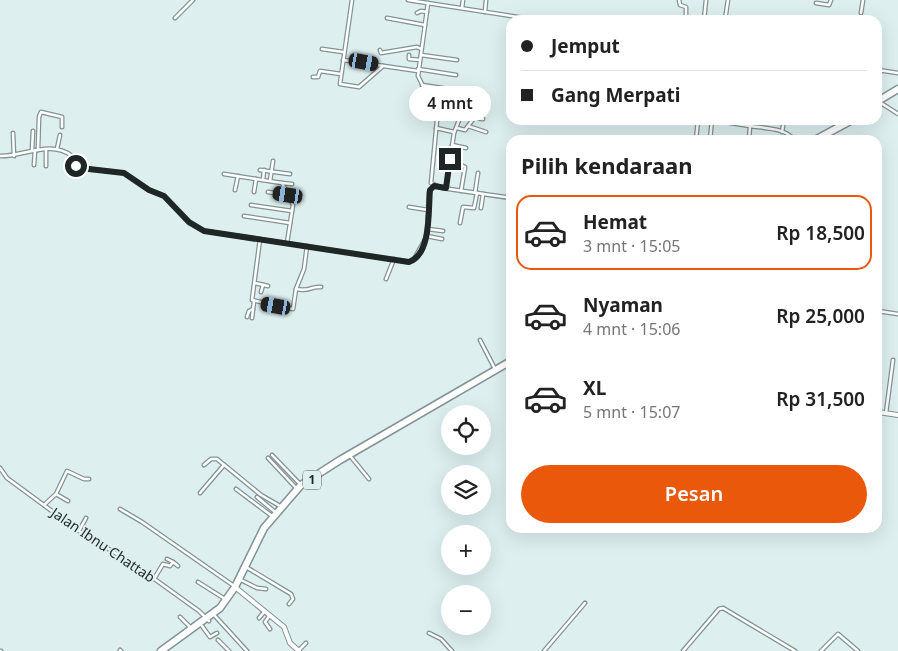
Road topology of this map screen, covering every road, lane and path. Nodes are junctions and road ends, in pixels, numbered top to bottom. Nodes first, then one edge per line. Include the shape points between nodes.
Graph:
1 (193, 0) edge
2 (352, 0) edge
3 (410, 0) edge
4 (464, 0) edge
5 (486, 0) edge
6 (679, 0) edge
7 (706, 0) edge
8 (728, 0) edge
9 (831, 0) edge
10 (863, 0) edge
11 (428, 3) junction
12 (816, 3) dead end
13 (462, 8) junction
14 (427, 12) junction
15 (485, 12) junction
16 (417, 13) dead end
17 (861, 13) dead end
18 (506, 15) edge
19 (686, 15) edge
20 (704, 15) edge
21 (726, 15) edge
22 (175, 18) dead end
23 (387, 18) dead end
24 (425, 25) junction
25 (322, 49) dead end
26 (422, 49) junction
27 (380, 50) dead end
28 (344, 52) junction
29 (409, 55) dead end
30 (421, 55) junction
31 (343, 60) junction
32 (420, 60) junction
33 (457, 60) dead end
34 (383, 66) junction
35 (418, 70) junction
36 (882, 71) edge
37 (341, 74) junction
38 (898, 74) edge
39 (456, 75) dead end
40 (313, 77) dead end
41 (422, 84) junction
42 (898, 89) edge
43 (455, 90) dead end
44 (898, 94) edge
45 (429, 98) junction
46 (443, 99) dead end
47 (882, 101) edge
48 (882, 102) edge
49 (882, 105) edge
50 (898, 114) edge
51 (461, 115) dead end
52 (483, 119) dead end
53 (744, 125) edge
54 (783, 125) edge
55 (835, 125) edge
56 (843, 125) edge
57 (62, 126) dead end
58 (468, 126) junction
59 (750, 126) junction
60 (436, 128) junction
61 (457, 128) junction
62 (32, 131) dead end
63 (454, 132) junction
64 (486, 132) dead end
65 (782, 132) junction
66 (13, 133) dead end
67 (60, 135) dead end
68 (749, 135) edge
69 (789, 135) edge
70 (816, 135) edge
71 (824, 135) edge
72 (452, 145) junction
73 (466, 148) dead end
74 (46, 149) junction
75 (57, 149) junction
76 (35, 150) junction
77 (0, 156) edge
78 (14, 156) junction
79 (273, 161) dead end
80 (34, 165) dead end
81 (461, 165) dead end
82 (46, 166) dead end
83 (260, 170) dead end
84 (264, 170) junction
85 (272, 171) junction
86 (224, 174) dead end
87 (290, 174) dead end
88 (478, 174) dead end
89 (238, 176) junction
90 (256, 179) junction
91 (263, 180) junction
92 (270, 181) junction
93 (282, 182) junction
94 (292, 184) dead end
95 (434, 186) junction
96 (446, 188) junction
97 (236, 190) dead end
98 (461, 191) junction
99 (254, 192) dead end
100 (268, 192) dead end
101 (476, 193) junction
102 (484, 194) junction
103 (288, 195) junction
104 (506, 197) edge
105 (251, 205) dead end
106 (409, 208) dead end
107 (481, 208) dead end
108 (428, 210) junction
109 (292, 211) junction
110 (244, 216) dead end
111 (290, 223) junction
112 (460, 223) dead end
113 (428, 229) junction
114 (444, 231) dead end
115 (427, 236) junction
116 (260, 239) junction
117 (442, 239) dead end
118 (287, 243) junction
119 (307, 246) junction
120 (394, 260) junction
121 (386, 279) dead end
122 (255, 283) junction
123 (263, 285) junction
124 (268, 286) dead end
125 (321, 287) dead end
126 (296, 289) junction
127 (262, 292) dead end
128 (254, 302) junction
129 (253, 309) junction
130 (882, 312) edge
131 (898, 314) edge
132 (247, 317) dead end
133 (252, 318) dead end
134 (480, 340) dead end
135 (893, 360) dead end
136 (506, 364) edge
137 (506, 368) edge
138 (496, 370) junction
139 (882, 412) edge
140 (886, 413) junction
141 (898, 415) edge
142 (272, 455) dead end
143 (351, 457) junction
144 (268, 458) dead end
145 (204, 465) dead end
146 (224, 465) junction
147 (0, 468) edge
148 (89, 479) dead end
149 (369, 479) dead end
150 (299, 487) junction
151 (236, 489) dead end
152 (200, 493) dead end
153 (56, 494) junction
154 (257, 497) dead end
155 (68, 501) dead end
156 (44, 505) junction
157 (120, 509) dead end
158 (276, 511) junction
159 (86, 518) dead end
160 (81, 527) junction
161 (75, 528) junction
162 (79, 531) junction
163 (167, 559) dead end
164 (172, 562) junction
165 (178, 566) dead end
166 (246, 567) junction
167 (154, 579) junction
168 (241, 580) junction
169 (198, 582) dead end
170 (236, 588) junction
171 (266, 589) dead end
172 (226, 600) junction
173 (585, 603) dead end
174 (289, 604) dead end
175 (265, 611) junction
176 (270, 615) junction
177 (215, 616) junction
178 (180, 617) dead end
179 (259, 618) dead end
180 (208, 620) junction
181 (202, 626) junction
182 (192, 629) junction
183 (270, 629) dead end
184 (217, 633) dead end
185 (429, 633) dead end
186 (218, 640) dead end
187 (306, 643) dead end
188 (161, 651) edge
189 (166, 651) edge
190 (228, 651) edge
191 (247, 651) edge
192 (299, 651) edge
193 (452, 651) edge
194 (544, 651) edge
195 (683, 651) edge
196 (795, 651) edge
197 (821, 651) edge
198 (858, 651) edge

1 - 22 street
2 - 28 street
3 - 11 street
4 - 13 street
5 - 15 street
6 - 19 street via 680,5 686,8
7 - 20 street
8 - 21 street
9 - 12 street via 829,5
10 - 17 street
11 - 13 street
11 - 14 street
13 - 15 street
14 - 16 street
14 - 24 street
15 - 18 street
23 - 24 street
24 - 26 street
25 - 28 street
26 - 27 street via 417,47 381,54
26 - 30 street
28 - 31 street
29 - 32 street via 410,59
30 - 32 street
30 - 33 street
31 - 34 street
31 - 37 street
32 - 35 street
34 - 35 street
34 - 37 street via 359,87 340,84
35 - 39 street
35 - 41 street
36 - 38 street
37 - 40 street via 320,71 318,78
41 - 43 street
41 - 45 street
42 - 47 highway
44 - 48 highway
45 - 46 street
45 - 60 street via 437,120
49 - 50 street
51 - 61 street
52 - 58 street via 474,118
53 - 59 street
54 - 65 street
55 - 70 highway
56 - 71 highway
57 - 76 street via 62,118 41,112
58 - 61 street via 465,130
58 - 64 street
59 - 65 street
59 - 68 street
60 - 63 street
60 - 95 street via 430,178
61 - 63 street
62 - 76 street
63 - 72 street
65 - 69 street
66 - 78 street
67 - 75 street
72 - 73 street
72 - 96 street
74 - 75 street
74 - 76 street
74 - 82 street
75 - 116 street via 72,156 80,168 124,173 164,196 196,227
76 - 78 street
76 - 80 street
77 - 78 street
79 - 85 street
81 - 98 street via 465,167
83 - 84 street
84 - 85 street
84 - 91 street
85 - 87 street
85 - 92 street
86 - 89 street
88 - 101 street
89 - 90 street
89 - 97 street
90 - 91 street
90 - 99 street
91 - 92 street
92 - 93 street
93 - 94 street
93 - 103 street
95 - 96 street
95 - 108 street via 430,190
96 - 98 street
98 - 101 street
100 - 103 street
101 - 102 street
101 - 112 street via 474,208 463,207
102 - 104 street
102 - 107 street
103 - 109 street
105 - 109 street
106 - 108 street
108 - 113 street
109 - 111 street
110 - 111 street
111 - 118 street
113 - 114 street
113 - 115 street
115 - 117 street
115 - 120 street via 412,261
116 - 118 street
116 - 122 street
118 - 119 street
119 - 120 street
119 - 126 street via 304,272
120 - 121 street
122 - 123 street
122 - 128 street
123 - 124 street
123 - 127 street
125 - 126 street via 307,292
126 - 128 street via 293,309
128 - 129 street
129 - 132 street via 248,311
129 - 133 street
130 - 131 street
134 - 138 street
135 - 140 street
136 - 138 highway, 1
137 - 143 highway, 1
138 - 150 highway, 1
139 - 140 street
140 - 141 street
142 - 150 street
143 - 149 street
143 - 166 highway, 1 via 294,494 262,537
144 - 150 street
145 - 146 street via 214,458
146 - 152 street
146 - 158 street
147 - 156 street, Jalan Ibnu Chattab via 7,478
148 - 153 street via 67,471
150 - 158 highway, 1
151 - 158 street
153 - 155 street
153 - 156 street
154 - 158 street
156 - 161 street, Jalan Ibnu Chattab
157 - 170 street
158 - 170 highway, 1 via 258,538
159 - 160 street
160 - 161 street
160 - 162 street
161 - 162 street, Jalan Ibnu Chattab
162 - 167 street, Jalan Ibnu Chattab
163 - 164 street
164 - 165 street
164 - 167 street via 170,566 163,564
166 - 168 highway, 1
166 - 174 street via 291,594 293,599
167 - 180 street, Jalan Ibnu Chattab
168 - 170 highway, 1
168 - 171 street
169 - 172 street
170 - 172 highway, 1
170 - 175 street
170 - 177 highway, 1
172 - 180 highway, 1
173 - 194 street
175 - 176 street
175 - 179 street
176 - 183 street via 265,622
176 - 192 street via 284,626 290,642
177 - 180 highway, 1
177 - 191 street
178 - 182 street
180 - 181 highway, 1
180 - 182 highway, 1
181 - 184 street via 210,637
181 - 189 highway, 1
182 - 188 highway, 1
185 - 193 street
186 - 190 street
187 - 192 street
195 - 196 street via 723,608
197 - 198 street via 838,634

